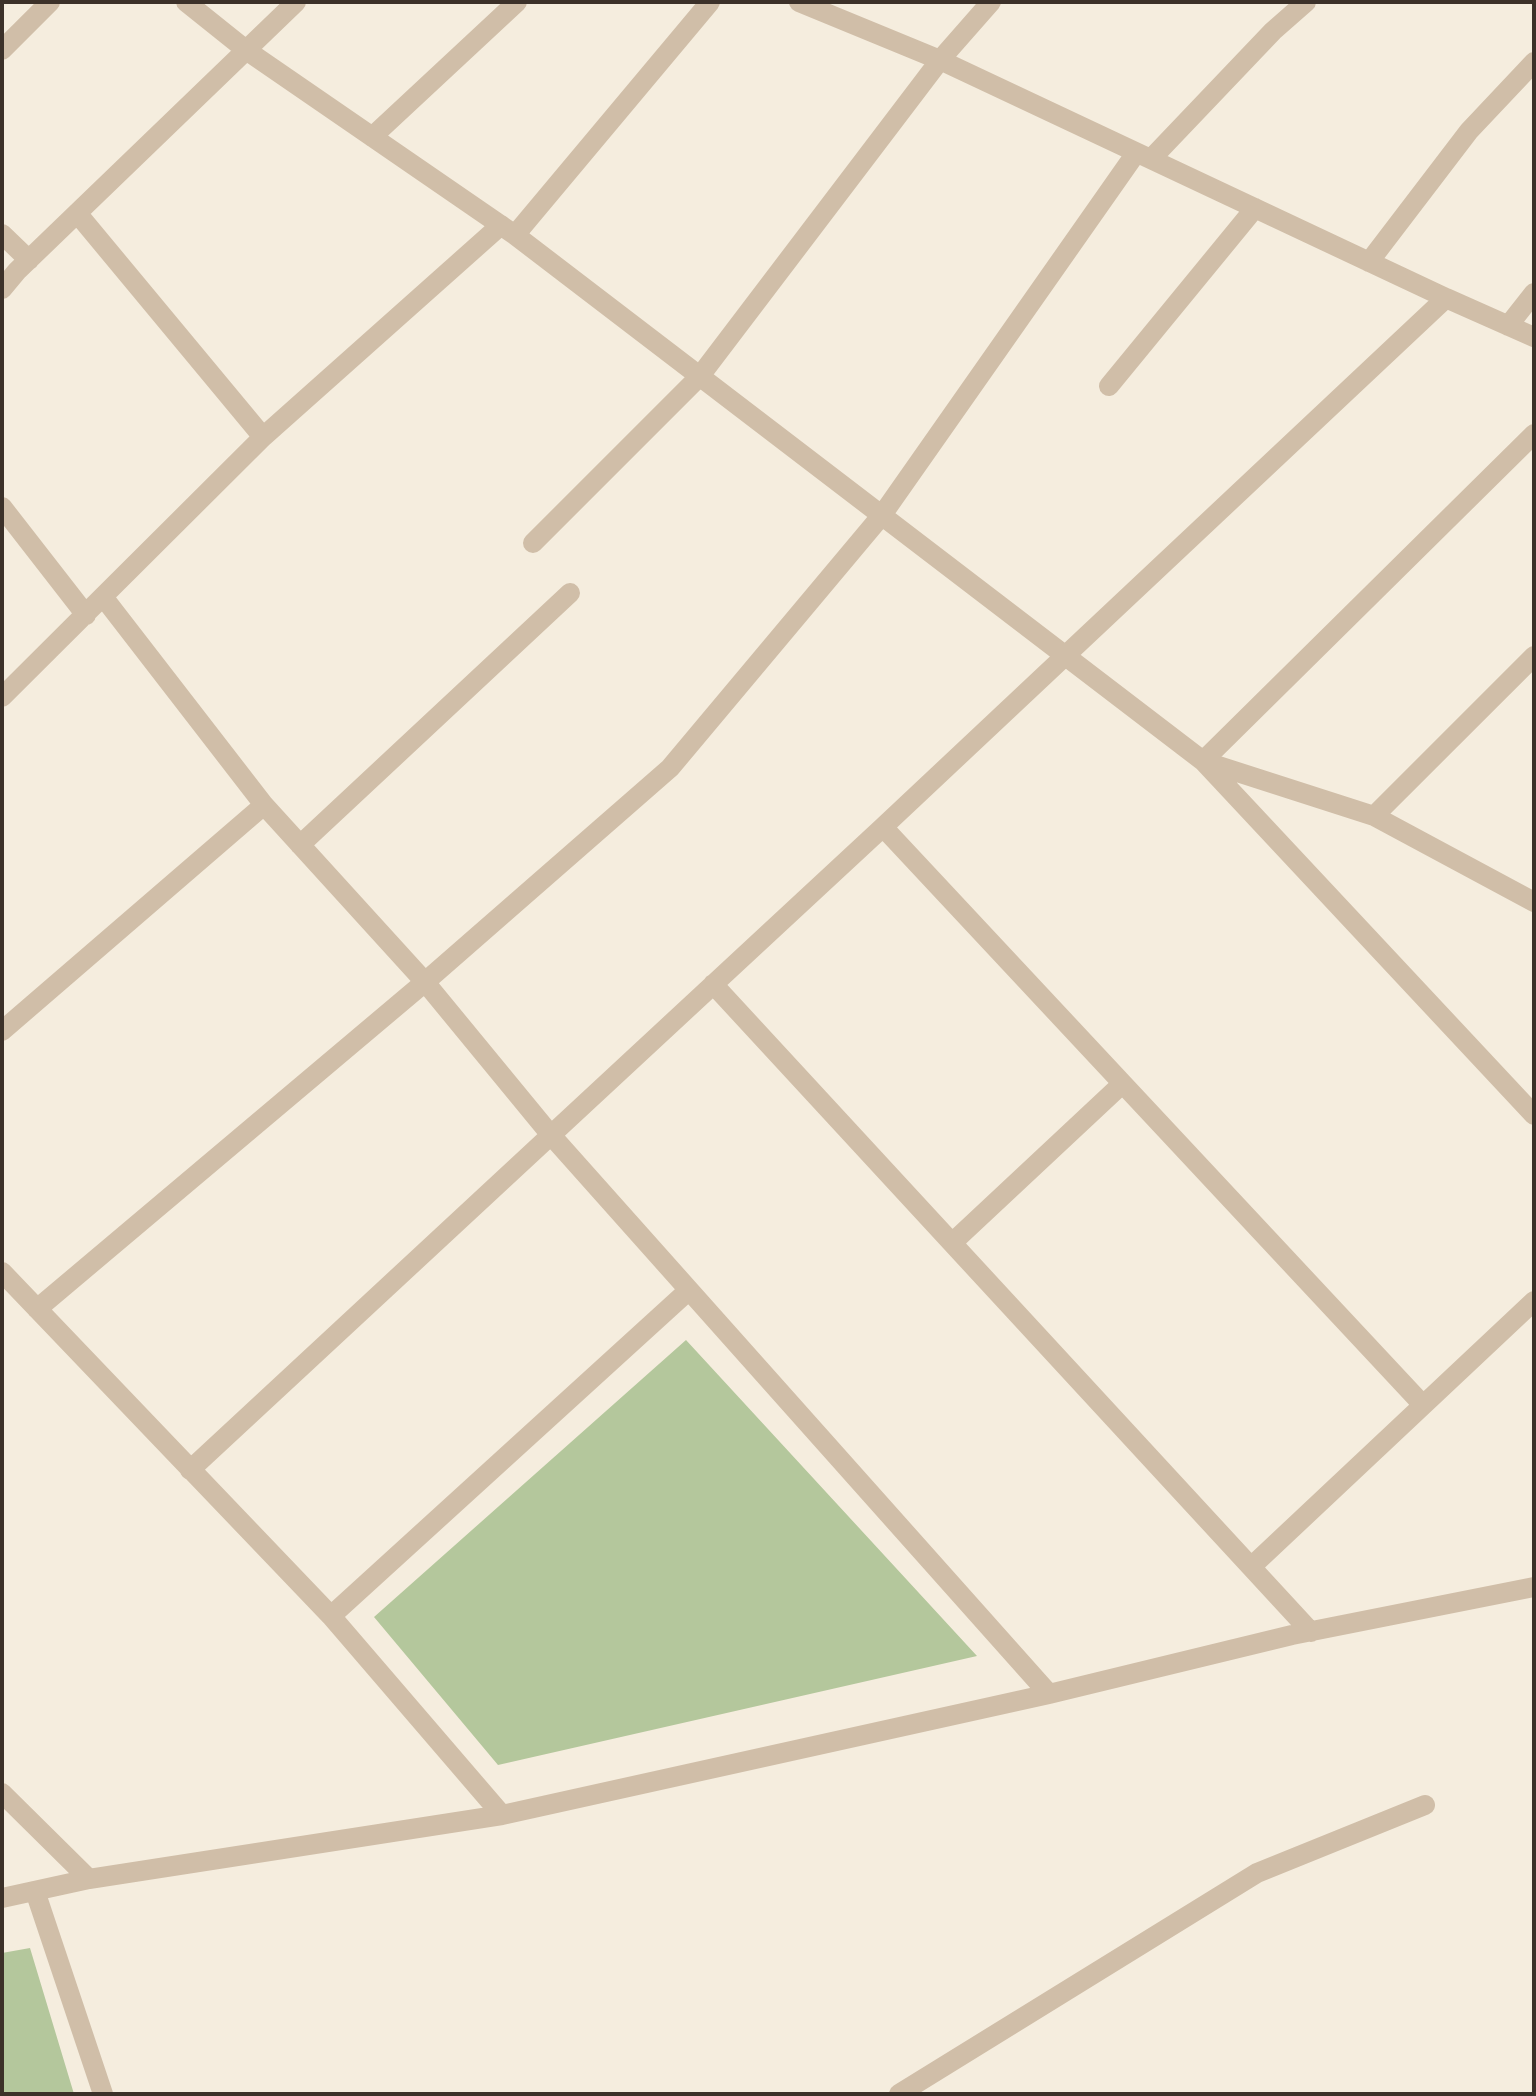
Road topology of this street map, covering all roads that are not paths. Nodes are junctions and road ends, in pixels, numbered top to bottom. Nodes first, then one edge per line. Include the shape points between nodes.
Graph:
1 (50, 2) edge
2 (186, 2) edge
3 (296, 2) edge
4 (517, 2) edge
5 (710, 2) edge
6 (799, 2) edge
7 (991, 2) edge
8 (1306, 2) edge
9 (2, 50) edge
10 (246, 50) junction
11 (940, 60) junction
12 (1534, 62) edge
13 (372, 137) junction
14 (1143, 156) junction
15 (1255, 208) junction
16 (77, 213) junction
17 (508, 230) junction
18 (2, 234) edge
19 (29, 260) junction
20 (1369, 262) junction
21 (2, 289) edge
22 (1534, 293) edge
23 (1446, 298) junction
24 (1508, 326) junction
25 (1534, 337) edge
26 (700, 376) junction
27 (1109, 386) dead end
28 (1534, 434) edge
29 (263, 437) junction
30 (2, 507) edge
31 (882, 515) junction
32 (533, 543) dead end
33 (570, 593) dead end
34 (104, 598) junction
35 (86, 615) junction
36 (1066, 654) junction
37 (1534, 656) edge
38 (2, 697) edge
39 (1203, 761) junction
40 (264, 805) junction
41 (1374, 816) junction
42 (883, 827) junction
43 (300, 845) junction
44 (1530, 895) edge
45 (425, 982) junction
46 (713, 984) junction
47 (2, 1031) edge
48 (1122, 1084) junction
49 (1533, 1110) edge
50 (550, 1134) junction
51 (952, 1243) junction
52 (2, 1272) edge
53 (689, 1290) junction
54 (1534, 1301) edge
55 (37, 1309) junction
56 (1423, 1405) junction
57 (190, 1470) junction
58 (1251, 1567) junction
59 (1534, 1587) edge
60 (331, 1616) junction
61 (1311, 1632) junction
62 (1049, 1694) junction
63 (2, 1793) edge
64 (1425, 1805) dead end
65 (502, 1815) junction
66 (89, 1879) junction
67 (35, 1891) junction
68 (2, 1898) edge
69 (103, 2094) edge
70 (899, 2094) edge

1 - 9 street
2 - 10 street
3 - 10 street
4 - 13 street
5 - 17 street
6 - 11 street
7 - 11 street
8 - 14 street
10 - 13 street
10 - 16 street
11 - 14 street
11 - 26 street
12 - 20 street via 1469,131
13 - 17 street
14 - 15 street
14 - 31 street
15 - 20 street
15 - 27 street
16 - 19 street
16 - 29 street
17 - 26 street
17 - 29 street
18 - 19 street
19 - 21 street
20 - 23 street
22 - 24 street
23 - 24 street
23 - 36 street
24 - 25 street
26 - 31 street
26 - 32 street
28 - 39 street
29 - 34 street
30 - 35 street
31 - 36 street
31 - 45 street via 670,768
33 - 43 street
34 - 35 street
34 - 40 street
35 - 38 street
36 - 39 street
36 - 42 street
37 - 41 street
39 - 41 street
39 - 49 street
40 - 43 street
40 - 47 street
41 - 44 street
42 - 46 street
42 - 48 street
43 - 45 street
45 - 50 street
45 - 55 street
46 - 50 street
46 - 51 street
48 - 51 street
48 - 56 street
50 - 53 street
50 - 57 street
51 - 58 street
52 - 55 street
53 - 60 street
53 - 62 street
54 - 56 street
55 - 57 street
56 - 58 street
57 - 60 street
58 - 61 street
59 - 61 street
60 - 65 street
61 - 62 street
62 - 65 street
63 - 66 street
64 - 70 street via 1257,1873
65 - 66 street
66 - 67 street
67 - 68 street
67 - 69 street

